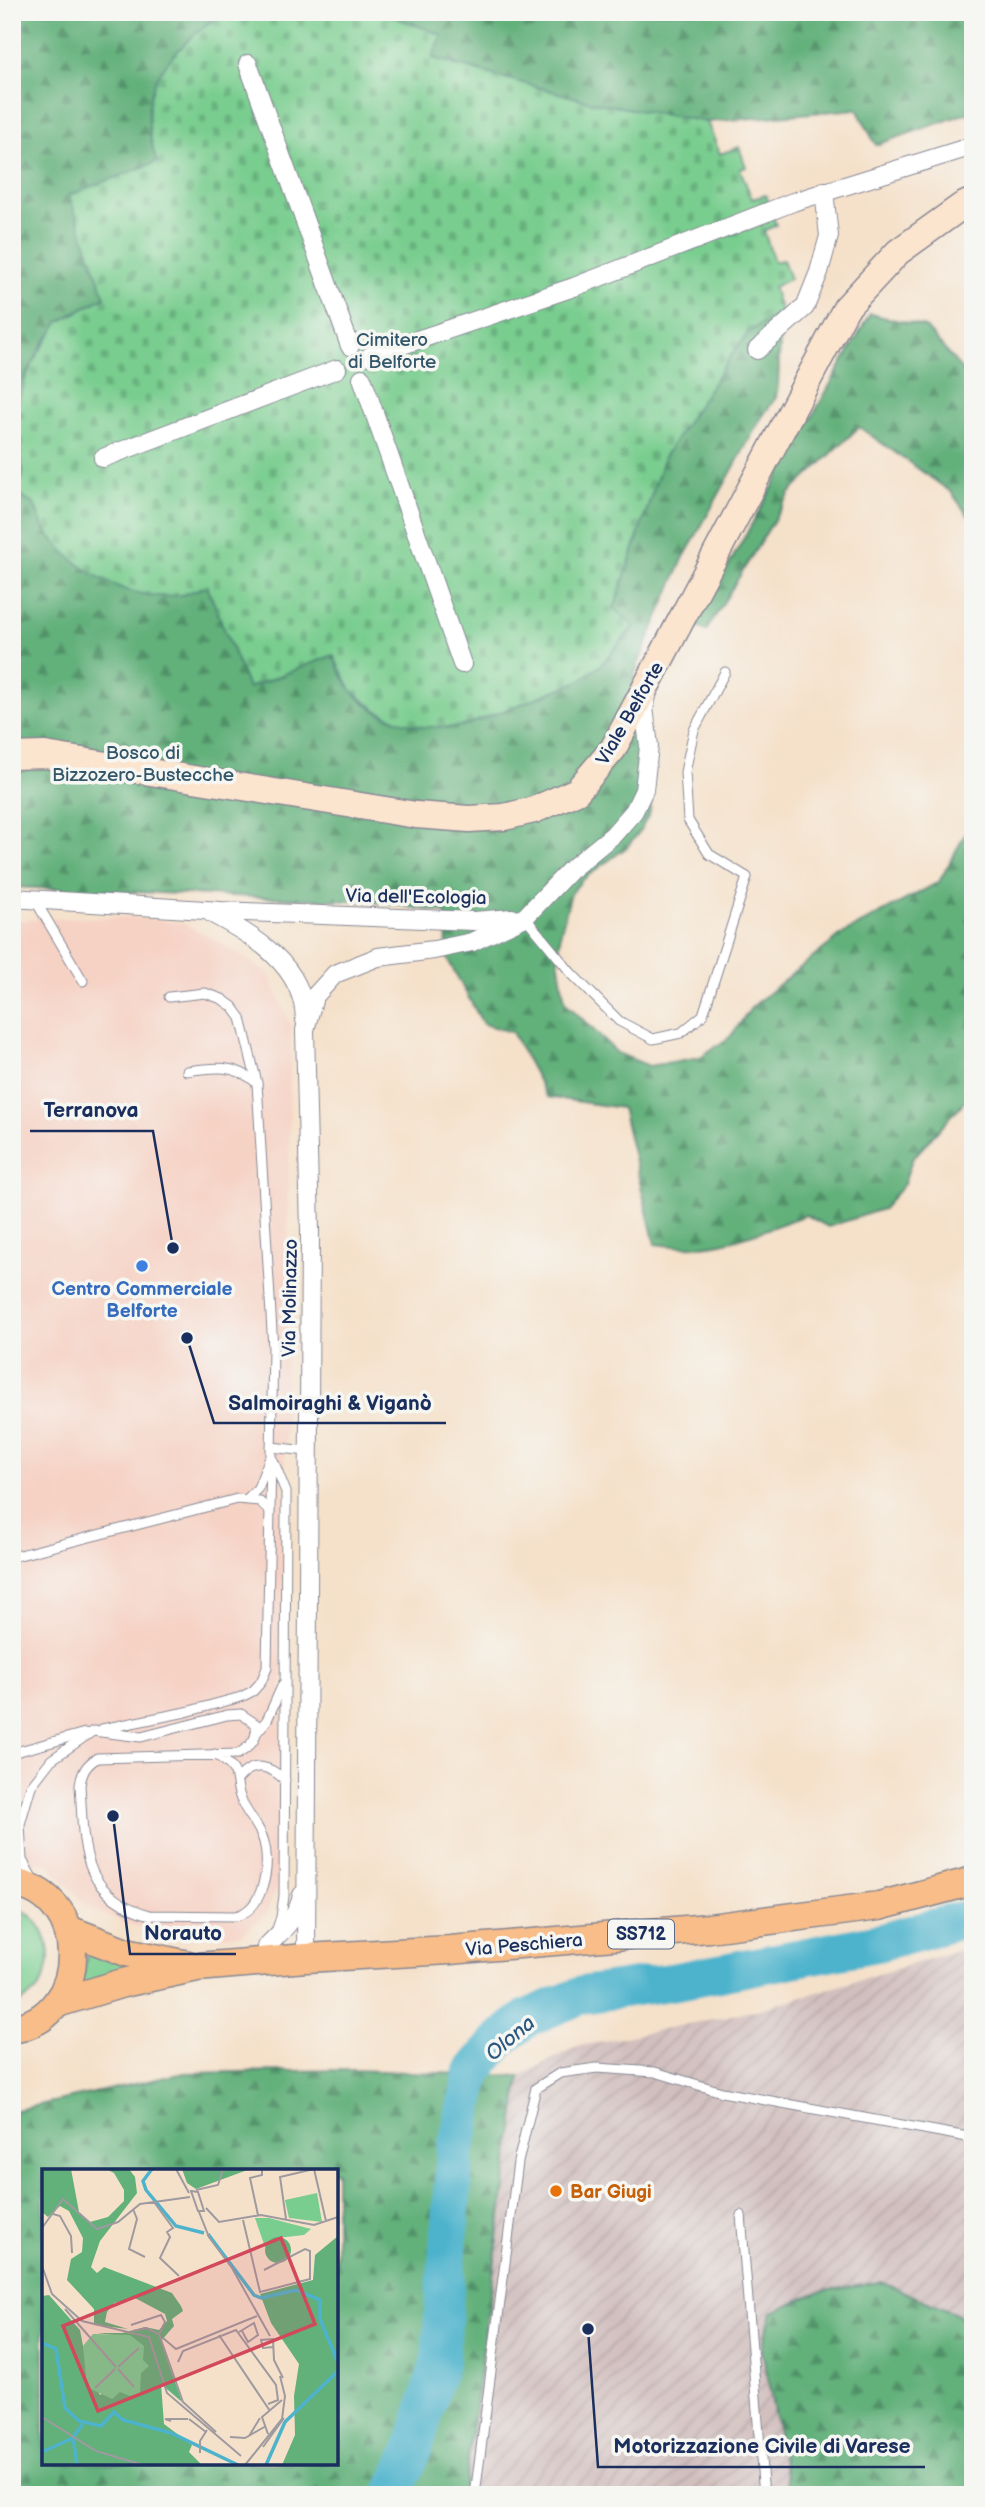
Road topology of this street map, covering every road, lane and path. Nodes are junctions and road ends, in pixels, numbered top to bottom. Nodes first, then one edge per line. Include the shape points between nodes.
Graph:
1 (248, 64) dead end
2 (973, 146) edge
3 (824, 191) junction
4 (973, 201) edge
5 (350, 345) junction
6 (757, 350) dead end
7 (370, 356) junction
8 (337, 369) junction
9 (362, 378) junction
10 (103, 457) dead end
11 (462, 664) dead end
12 (653, 672) junction
13 (725, 672) dead end
14 (12, 756) edge
15 (12, 898) edge
16 (34, 898) junction
17 (205, 910) junction
18 (525, 917) junction
19 (83, 981) dead end
20 (169, 996) dead end
21 (305, 1030) junction
22 (187, 1070) dead end
23 (257, 1083) junction
24 (271, 1451) junction
25 (307, 1451) junction
26 (247, 1499) junction
27 (270, 1511) junction
28 (12, 1557) edge
29 (286, 1668) junction
30 (93, 1731) junction
31 (257, 1732) junction
32 (12, 1753) edge
33 (215, 1754) junction
34 (238, 1779) junction
35 (285, 1780) junction
36 (306, 1874) junction
37 (973, 1881) edge
38 (12, 1882) edge
39 (41, 1894) junction
40 (69, 1930) junction
41 (256, 1955) junction
42 (306, 1958) junction
43 (197, 1967) junction
44 (57, 2003) junction
45 (12, 2029) edge
46 (973, 2138) edge
47 (741, 2215) dead end
48 (475, 2495) edge
49 (764, 2495) edge

1 - 5 street
2 - 3 street
3 - 6 street via 829,236 805,307
3 - 7 street via 574,287
4 - 12 main road, Viale Belforte via 898,252 846,308
5 - 7 street
5 - 8 street via 338,355
7 - 9 street via 370,370
8 - 9 street via 346,379
8 - 10 street
9 - 11 street
12 - 14 main road, Viale Belforte via 613,749 577,790 534,810 505,817 416,815 58,757
12 - 18 street via 644,708 649,746 644,790 634,810
13 - 18 lane via 694,730 685,772 688,820 709,853 747,877 703,1014 681,1033 653,1039 619,1021
15 - 16 street, Via dell'Ecologia
16 - 17 street, Via dell'Ecologia
16 - 19 lane
17 - 18 street, Via dell'Ecologia via 474,921
17 - 21 street via 235,926 285,964 299,988
18 - 21 street, Via Molinazzo via 472,942 378,957 335,974 314,998
20 - 23 lane via 205,993 233,1007
21 - 25 street, Via Molinazzo via 310,1231
22 - 23 lane via 230,1068
23 - 24 lane via 272,1309
24 - 25 lane
24 - 26 lane via 258,1488
24 - 27 lane
24 - 29 lane via 286,1492
25 - 36 street, Via Molinazzo
26 - 27 lane via 259,1501
26 - 28 lane
27 - 30 lane via 267,1668 261,1682 241,1697
29 - 31 lane via 279,1695
29 - 35 lane
30 - 31 lane via 141,1737 241,1714 256,1724
30 - 32 lane
30 - 39 lane via 51,1760 27,1798 20,1824 22,1860
31 - 33 lane via 254,1742 238,1754
33 - 34 lane via 234,1769
33 - 34 lane via 97,1758 87,1764 80,1785 85,1855 100,1885 116,1900 150,1915 235,1916 248,1912 261,1893 266,1849 239,1793
34 - 35 lane via 245,1770 261,1766
35 - 41 lane via 281,1917
36 - 41 street, Via Molinazzo via 302,1902 288,1924
36 - 42 street, Via Molinazzo
37 - 42 main road, Via Peschiera / SS712 via 878,1906 709,1928
38 - 39 main road
39 - 40 main road via 58,1910
40 - 43 main road, Via Peschiera / SS712 via 126,1952
40 - 44 main road via 74,1955 69,1981
41 - 42 main road, Via Peschiera / SS712
41 - 43 main road, Via Peschiera / SS712
43 - 44 main road, Via Peschiera / SS712
44 - 45 main road, Via Peschiera via 39,2019
46 - 48 lane via 722,2092 655,2072 597,2068 559,2073 536,2088 518,2162
47 - 49 lane

